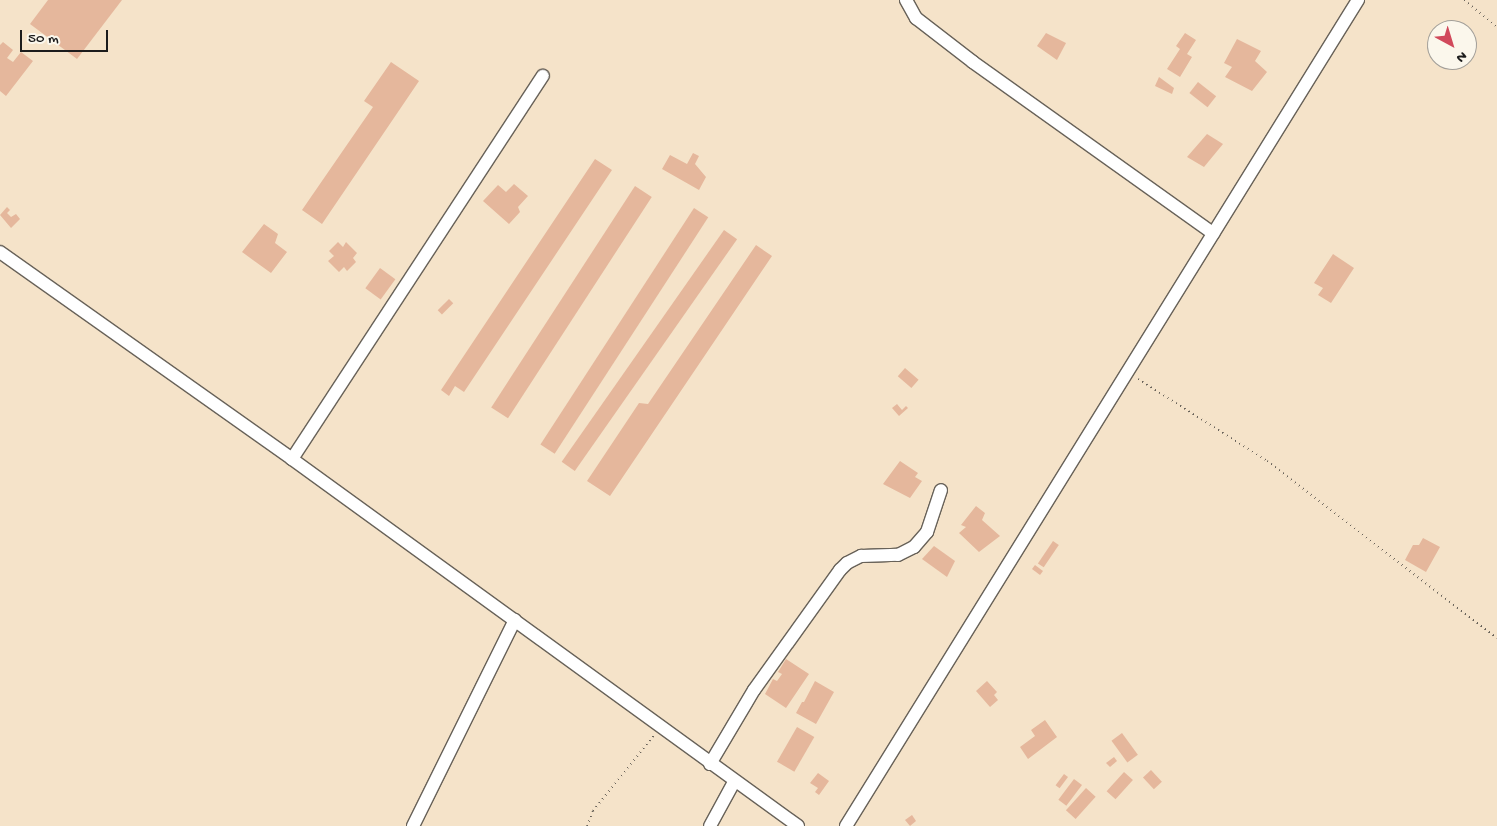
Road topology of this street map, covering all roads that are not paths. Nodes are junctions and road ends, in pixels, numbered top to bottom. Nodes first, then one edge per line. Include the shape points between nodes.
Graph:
1 (906, 0) edge
2 (1358, 0) edge
3 (543, 76) dead end
4 (1213, 233) junction
5 (0, 252) edge
6 (292, 459) junction
7 (940, 490) dead end
8 (515, 620) junction
9 (710, 764) junction
10 (734, 782) junction
11 (413, 826) edge
12 (710, 826) edge
13 (798, 826) edge
14 (846, 826) edge

1 - 4 street via 916,18 972,62
2 - 4 street
3 - 6 street
4 - 14 street
5 - 6 street
6 - 8 street
7 - 9 street via 932,522 923,540 898,555 861,556 840,570 754,690
8 - 9 street
8 - 11 street
9 - 10 street
10 - 12 street
10 - 13 street

